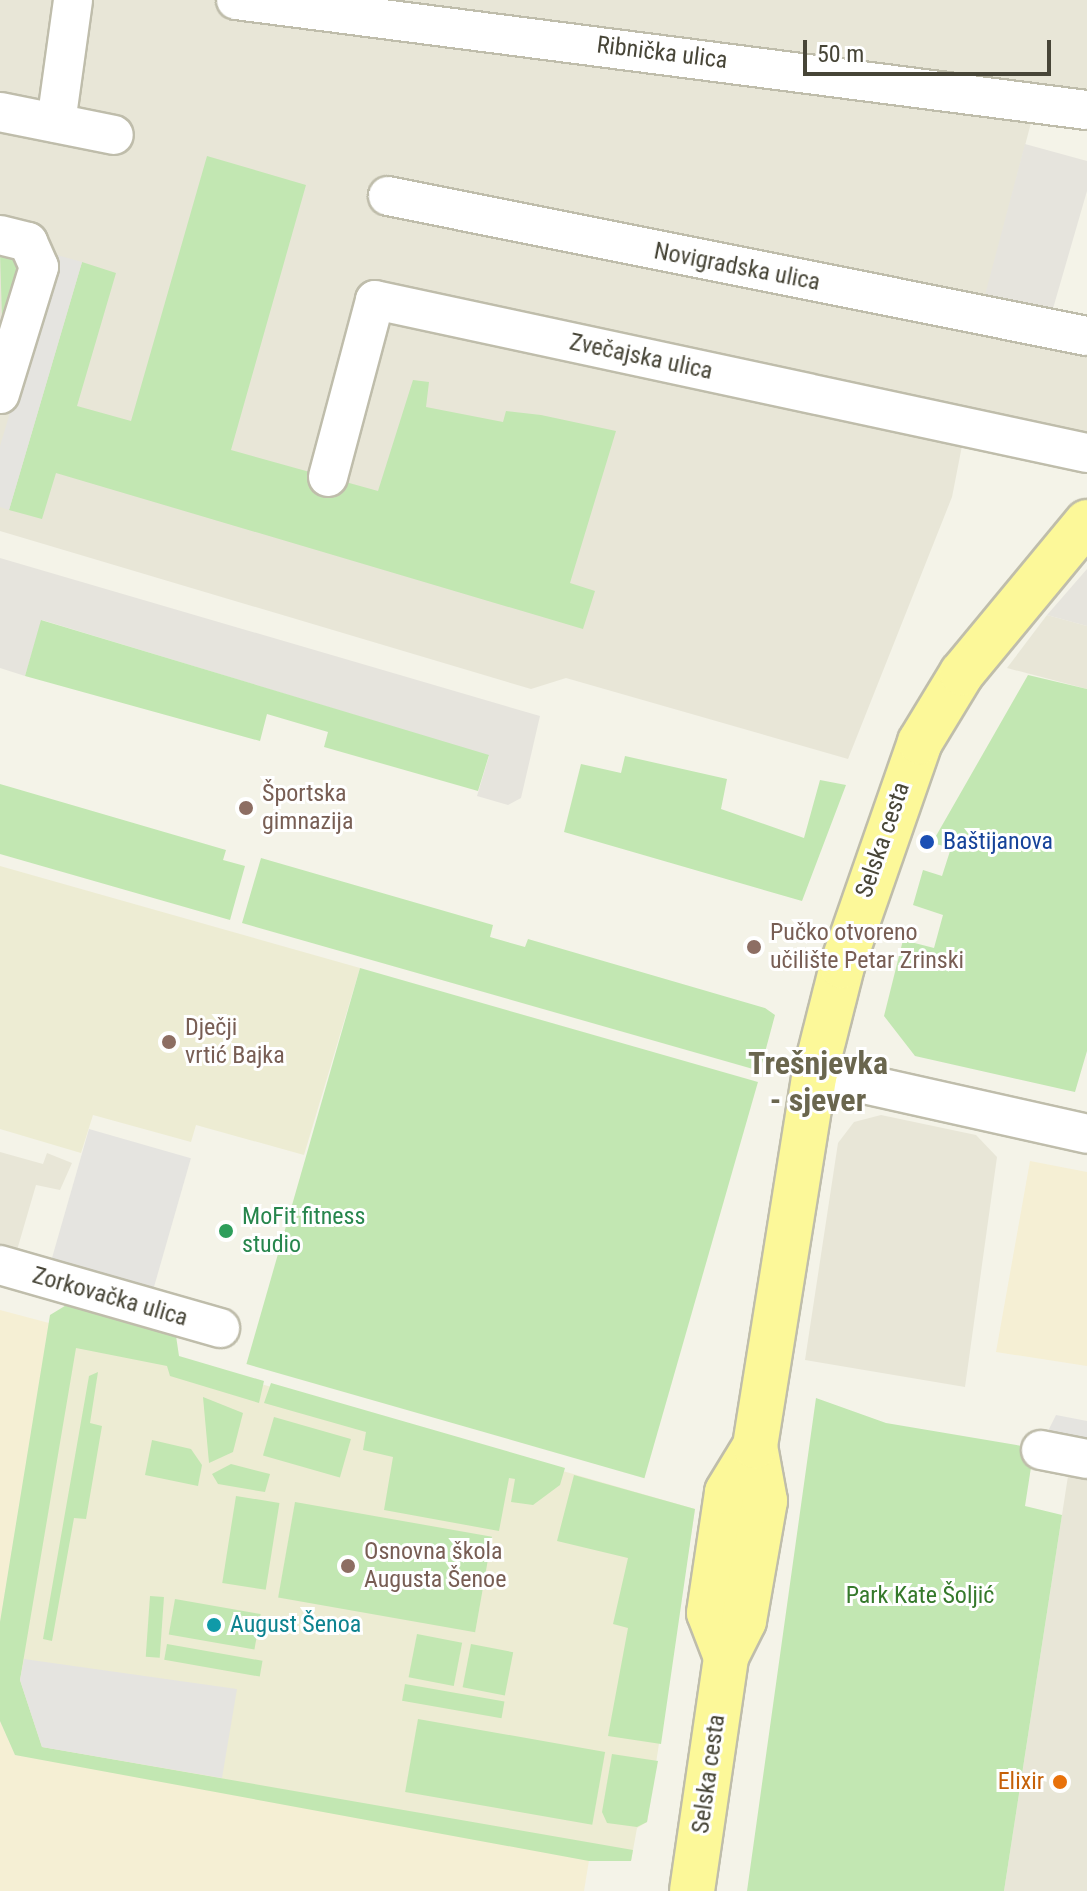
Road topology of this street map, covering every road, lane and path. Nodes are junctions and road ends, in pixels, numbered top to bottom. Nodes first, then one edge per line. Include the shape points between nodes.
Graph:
1 (73, 0) edge
2 (236, 0) edge
3 (1087, 110) edge
4 (0, 112) edge
5 (56, 123) junction
6 (114, 135) dead end
7 (388, 196) dead end
8 (0, 235) edge
9 (1087, 336) edge
10 (0, 394) edge
11 (1087, 453) edge
12 (328, 477) dead end
13 (1087, 522) edge
14 (815, 1073) junction
15 (1087, 1134) edge
16 (0, 1265) edge
17 (220, 1328) dead end
18 (1041, 1450) dead end
19 (1087, 1459) edge
20 (692, 1891) edge

1 - 5 street
2 - 3 street, Ribnička ulica
4 - 5 street
5 - 6 street
7 - 9 street, Novigradska ulica
8 - 10 street via 36,249 39,267
11 - 12 street, Zvečajska ulica via 375,300
13 - 14 main road, Selska cesta via 962,673 920,742 869,872
14 - 15 street
14 - 20 main road, Selska cesta via 755,1446 765,1501 744,1621 726,1657
16 - 17 street, Zorkovačka ulica
18 - 19 street

